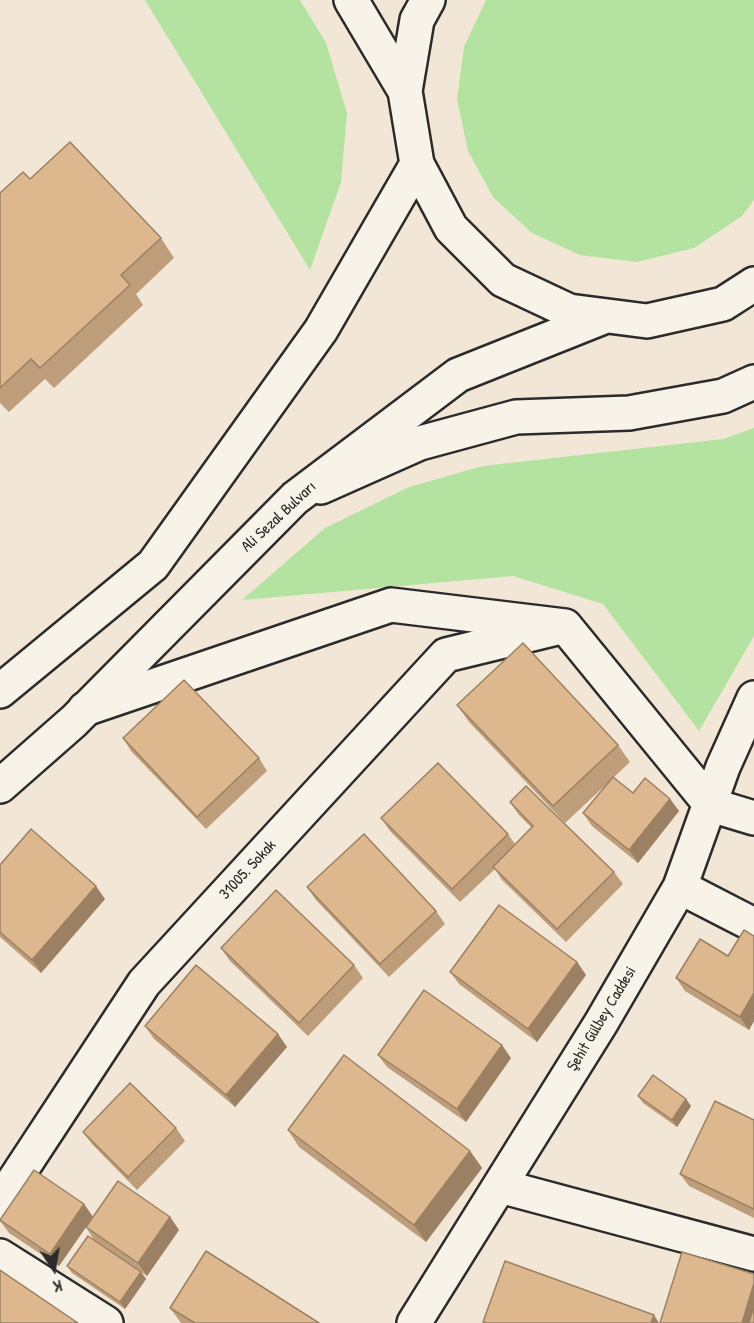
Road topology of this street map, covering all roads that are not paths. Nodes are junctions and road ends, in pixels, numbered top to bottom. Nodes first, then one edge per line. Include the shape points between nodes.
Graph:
1 (351, 0) edge
2 (428, 0) edge
3 (405, 92) junction
4 (417, 164) junction
5 (754, 284) edge
6 (606, 316) junction
7 (754, 382) edge
8 (295, 498) junction
9 (566, 626) junction
10 (0, 691) edge
11 (754, 698) edge
12 (85, 709) junction
13 (0, 786) edge
14 (711, 805) junction
15 (754, 818) edge
16 (680, 887) junction
17 (754, 925) edge
18 (500, 1186) junction
19 (0, 1202) edge
20 (754, 1254) edge
21 (0, 1256) edge
22 (106, 1323) edge
23 (414, 1323) edge

1 - 3 street
2 - 3 street via 417,20
3 - 4 street
4 - 6 street via 451,228 503,280 569,311
4 - 10 street via 321,330 153,565
5 - 6 street via 723,304 646,321
6 - 8 street, Ali Sezal Bulvarı via 458,375
7 - 8 street via 723,396 629,413 516,417 420,443
8 - 12 street, Ali Sezal Bulvarı
9 - 12 street via 391,605
9 - 14 street
9 - 19 street, 31005. Sokak via 446,655 144,983
11 - 14 street, Şehit Gülbey Caddesi via 723,767
12 - 13 street, Ali Sezal Bulvarı
14 - 15 street
14 - 16 street, Şehit Gülbey Caddesi
16 - 17 street
16 - 18 street, Şehit Gülbey Caddesi
18 - 20 street
18 - 23 street, Şehit Gülbey Caddesi
21 - 22 street

